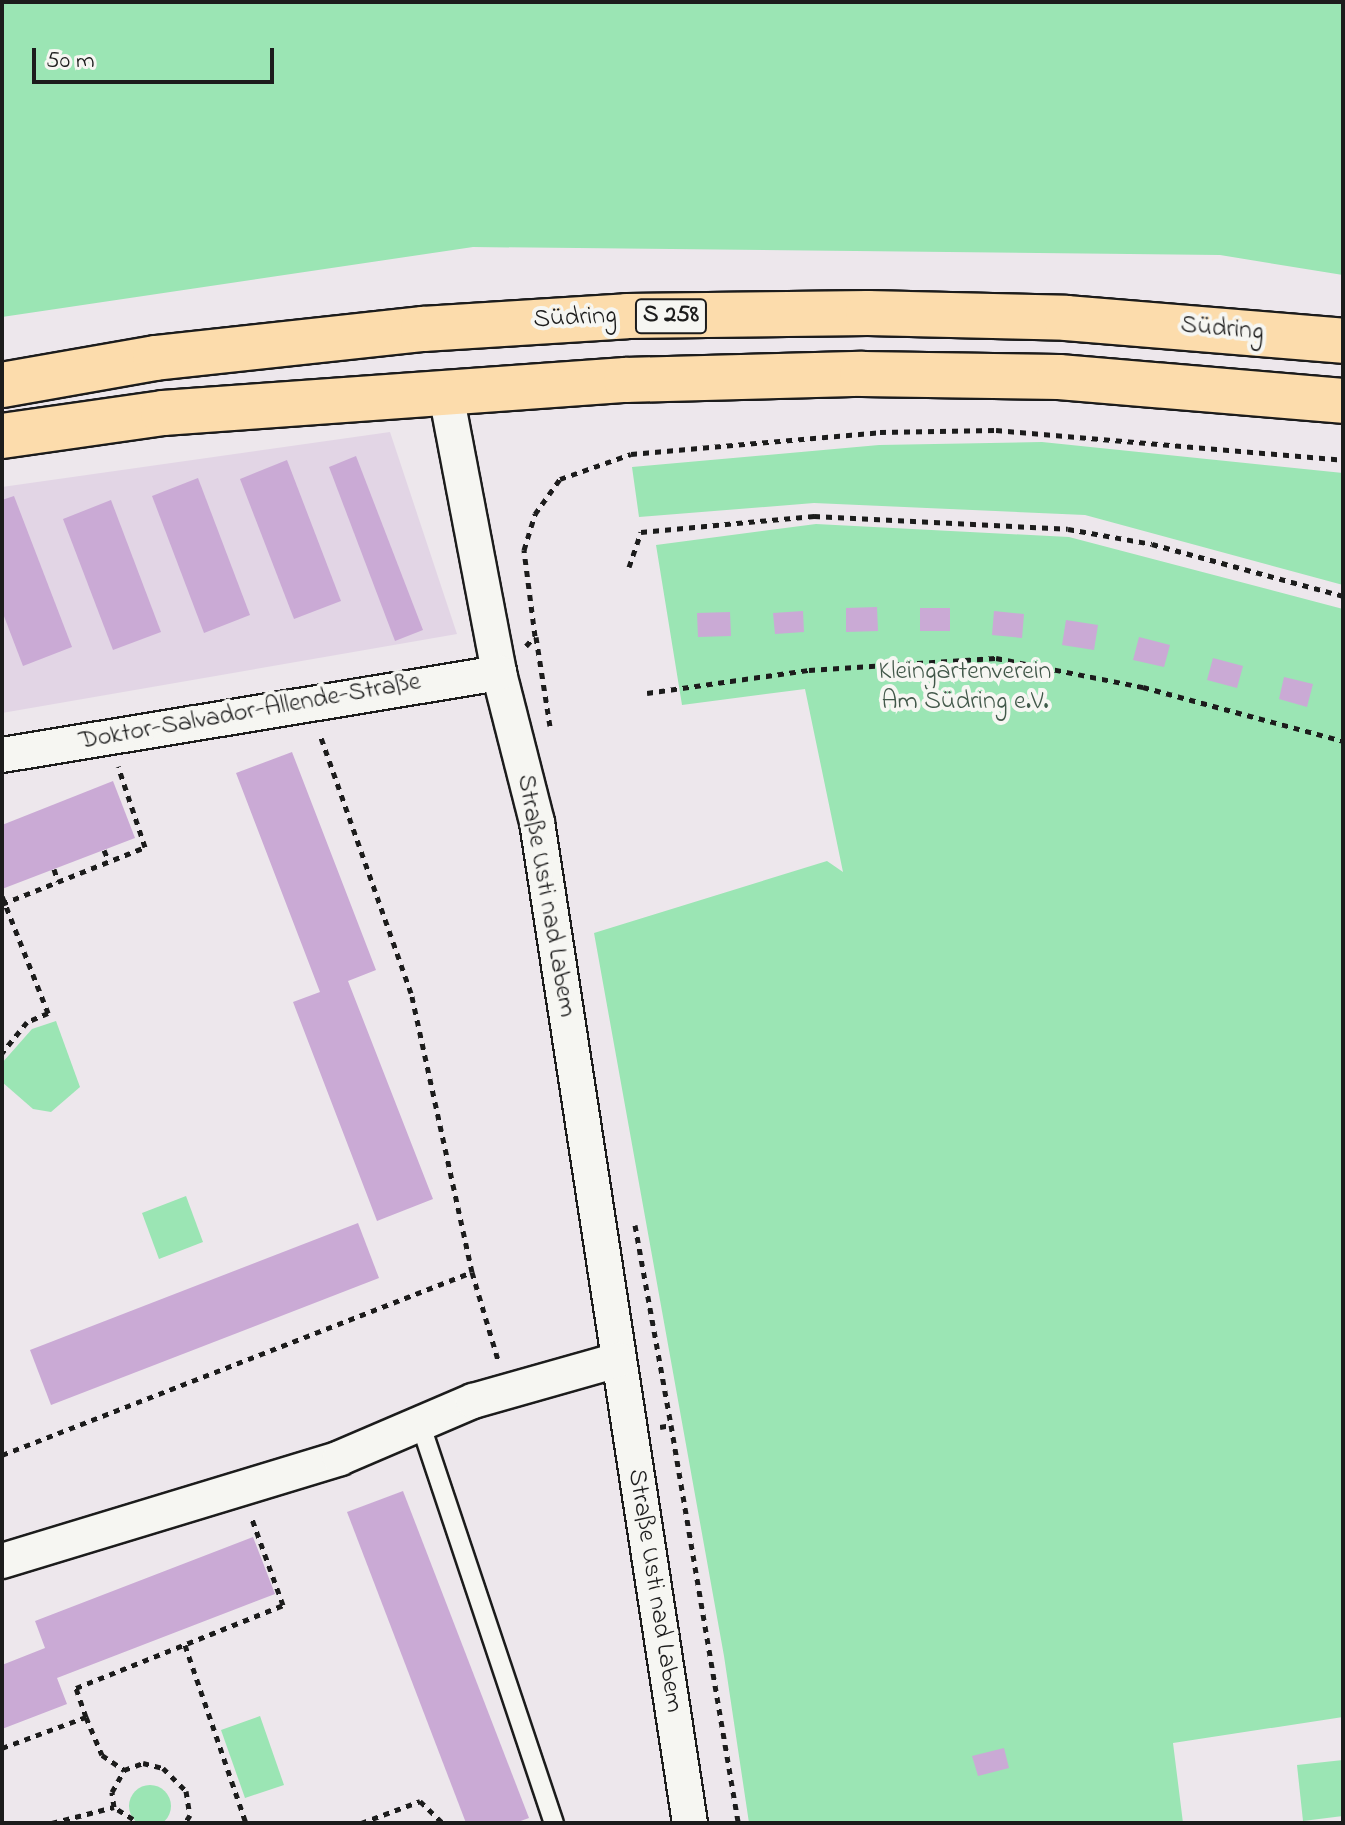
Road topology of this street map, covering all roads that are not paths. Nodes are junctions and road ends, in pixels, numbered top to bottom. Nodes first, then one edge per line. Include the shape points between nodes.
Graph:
1 (1343, 341) edge
2 (2, 385) edge
3 (445, 389) junction
4 (1343, 401) edge
5 (2, 436) edge
6 (499, 673) junction
7 (2, 755) edge
8 (618, 1360) junction
9 (420, 1423) junction
10 (2, 1561) edge
11 (554, 1823) edge
12 (690, 1823) edge

1 - 2 main road, Südring / S 258 via 1066,318 868,313 627,316 423,329 171,356
3 - 4 main road via 892,374 1059,377
3 - 5 main road via 163,413
3 - 6 street, Straße Usti nad Labem
6 - 7 street, Doktor-Salvador-Allende-Straße
6 - 8 street, Straße Usti nad Labem via 537,822
8 - 9 street via 507,1390
8 - 12 street, Straße Usti nad Labem
9 - 10 street via 340,1458
9 - 11 lane

